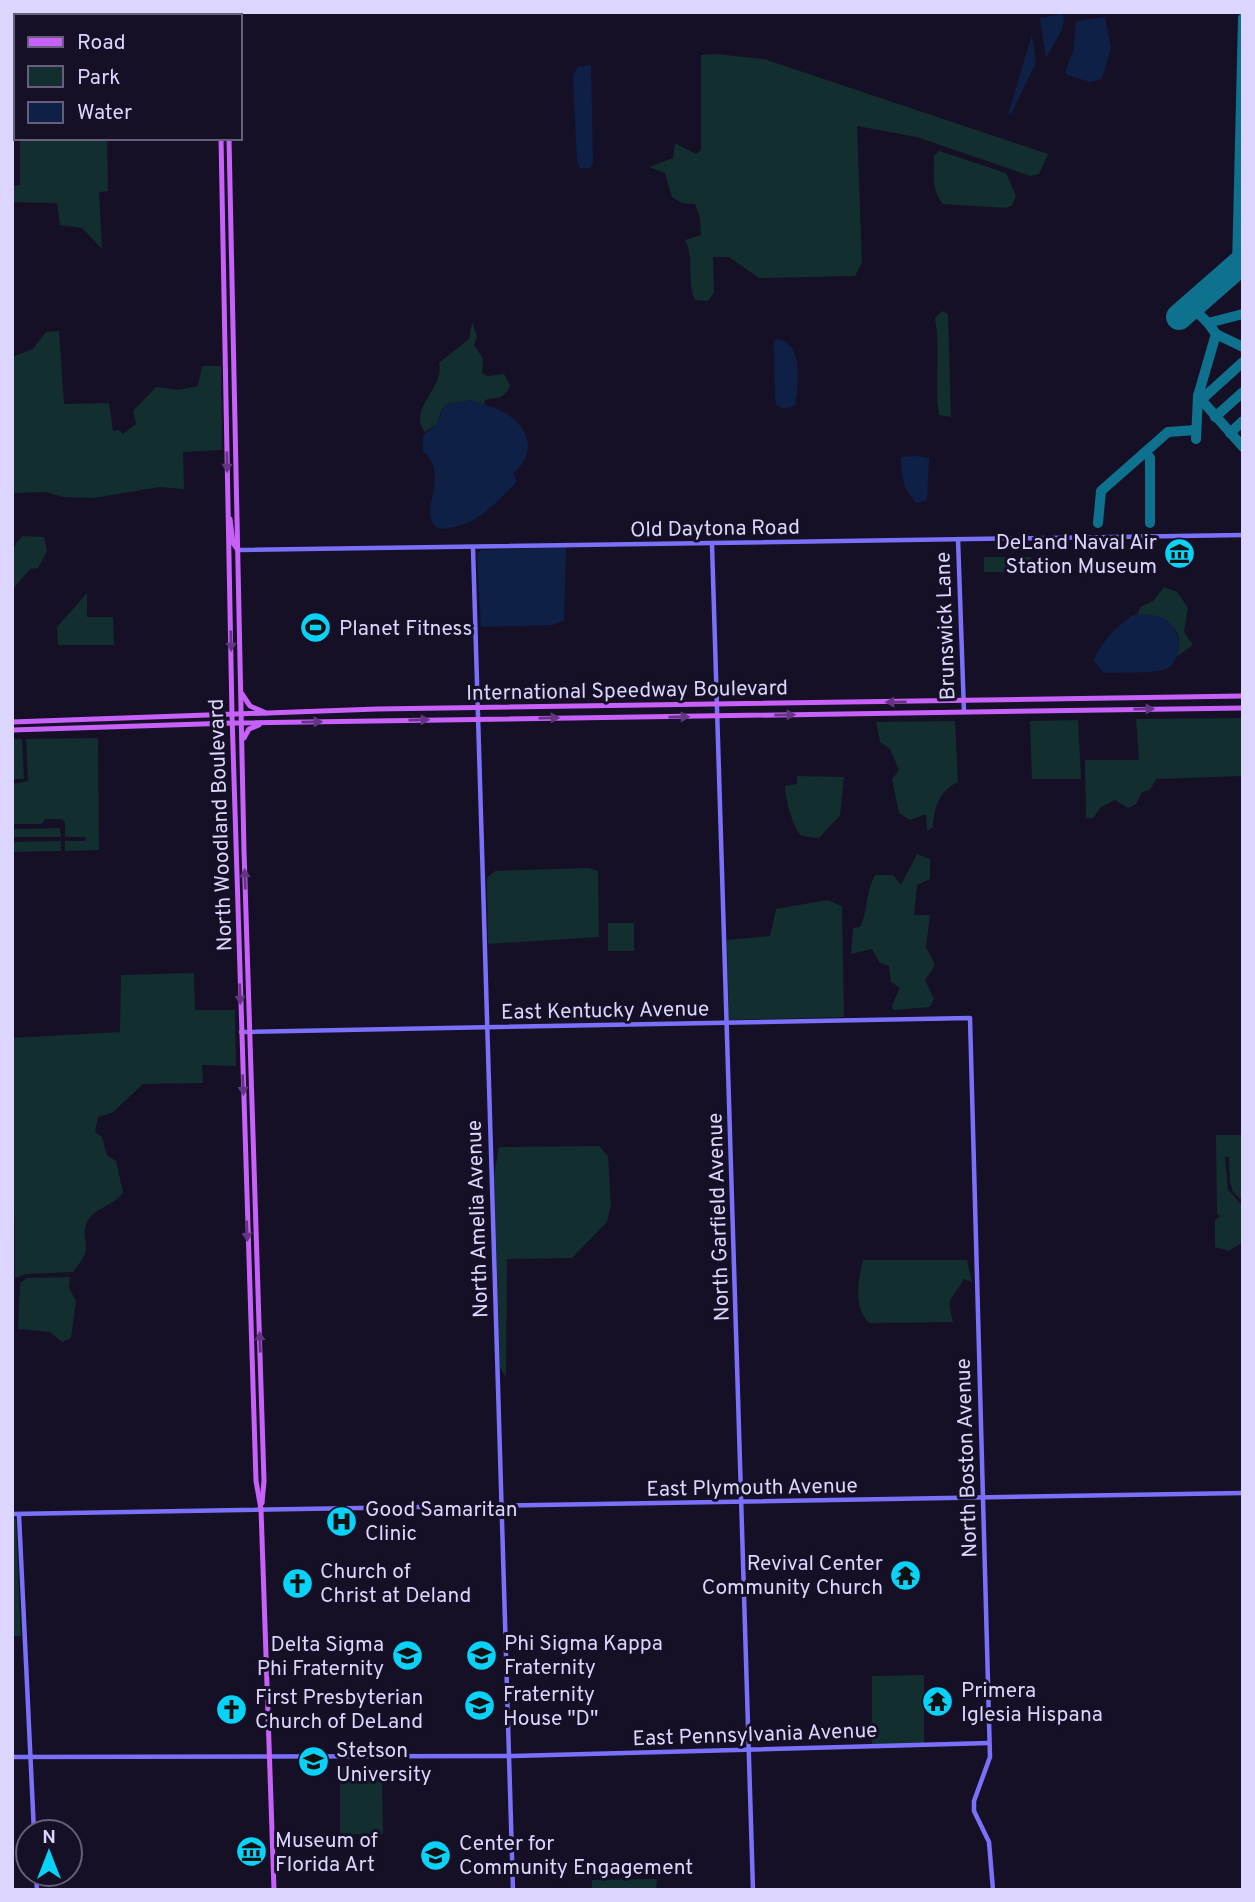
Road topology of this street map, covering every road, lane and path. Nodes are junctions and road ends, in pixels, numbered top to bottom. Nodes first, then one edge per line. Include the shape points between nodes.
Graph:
1 (221, 140) edge
2 (229, 140) edge
3 (227, 413) junction
4 (234, 430) junction
5 (227, 432) junction
6 (235, 443) junction
7 (228, 510) junction
8 (1243, 535) edge
9 (958, 539) junction
10 (712, 544) junction
11 (229, 548) junction
12 (473, 548) junction
13 (238, 550) junction
14 (238, 561) junction
15 (230, 594) junction
16 (239, 612) junction
17 (241, 690) junction
18 (1243, 696) edge
19 (1081, 699) junction
20 (1098, 699) junction
21 (964, 701) junction
22 (716, 704) junction
23 (597, 706) junction
24 (612, 706) junction
25 (1243, 708) edge
26 (377, 709) junction
27 (477, 709) junction
28 (1065, 710) junction
29 (1082, 710) junction
30 (964, 712) junction
31 (269, 714) junction
32 (232, 715) junction
33 (241, 715) junction
34 (196, 716) junction
35 (716, 716) junction
36 (148, 718) junction
37 (581, 718) junction
38 (600, 718) junction
39 (110, 719) junction
40 (478, 719) junction
41 (54, 721) junction
42 (360, 721) junction
43 (12, 722) edge
44 (233, 723) junction
45 (242, 723) junction
46 (264, 723) junction
47 (196, 724) junction
48 (152, 725) junction
49 (108, 726) junction
50 (54, 728) junction
51 (12, 730) edge
52 (242, 744) junction
53 (970, 1018) joint
54 (727, 1024) junction
55 (487, 1027) junction
56 (241, 1032) junction
57 (250, 1032) junction
58 (1243, 1493) edge
59 (985, 1498) junction
60 (743, 1503) junction
61 (500, 1507) junction
62 (261, 1509) junction
63 (12, 1514) edge
64 (19, 1514) junction
65 (989, 1743) junction
66 (749, 1749) junction
67 (508, 1756) junction
68 (12, 1757) edge
69 (31, 1757) junction
70 (269, 1757) junction
71 (33, 1818) edge
72 (274, 1890) edge
73 (513, 1890) edge
74 (753, 1890) edge
75 (993, 1890) edge

1 - 3 main road, North Woodland Boulevard
2 - 4 main road, North Woodland Boulevard
3 - 4 main road
3 - 5 main road, North Woodland Boulevard
4 - 6 main road, North Woodland Boulevard
5 - 6 main road
5 -> 7 main road, North Woodland Boulevard
6 - 13 main road, North Woodland Boulevard
7 - 11 main road, North Woodland Boulevard
7 - 13 main road
8 - 9 street, Old Daytona Road
9 - 10 street, Old Daytona Road
9 - 21 street, Brunswick Lane
10 - 12 street, Old Daytona Road
10 - 22 street, North Garfield Avenue
11 - 14 main road
11 - 15 main road, North Woodland Boulevard
12 - 13 street, Old Daytona Road
12 - 27 street, North Amelia Avenue
13 - 14 main road, North Woodland Boulevard
14 - 16 main road, North Woodland Boulevard
15 - 16 main road
15 -> 32 main road, North Woodland Boulevard
16 - 17 main road, North Woodland Boulevard
17 - 31 main road via 250,706
17 - 33 main road, North Woodland Boulevard
18 - 20 main road, International Speedway Boulevard
19 - 20 main road, International Speedway Boulevard
19 - 21 main road, International Speedway Boulevard
19 - 28 main road
20 - 29 main road
21 -> 22 main road, International Speedway Boulevard
21 - 30 street, Brunswick Lane
22 - 24 main road, International Speedway Boulevard
22 - 35 street, North Garfield Avenue
23 - 24 main road, International Speedway Boulevard
23 - 27 main road, International Speedway Boulevard
23 - 37 main road
24 - 38 main road via 602,711
29 -> 25 main road, International Speedway Boulevard
26 - 27 main road, International Speedway Boulevard
26 - 31 main road, International Speedway Boulevard
26 - 42 main road
27 - 40 street, North Amelia Avenue
28 - 29 main road, International Speedway Boulevard
28 - 30 main road, International Speedway Boulevard
35 -> 30 main road, International Speedway Boulevard
31 - 33 main road, International Speedway Boulevard
32 - 33 main road, International Speedway Boulevard
32 - 34 main road, International Speedway Boulevard
32 - 44 main road, North Woodland Boulevard
33 - 45 main road, North Woodland Boulevard
34 - 36 main road, International Speedway Boulevard
34 - 47 main road
38 -> 35 main road, International Speedway Boulevard
35 - 54 street, North Garfield Avenue
36 - 39 main road, International Speedway Boulevard
36 - 48 main road
37 - 38 main road, International Speedway Boulevard
40 -> 37 main road, International Speedway Boulevard
39 - 41 main road, International Speedway Boulevard
39 - 49 main road
42 -> 40 main road, International Speedway Boulevard
40 - 55 street, North Amelia Avenue
41 - 43 main road, International Speedway Boulevard
41 - 50 main road
46 -> 42 main road, International Speedway Boulevard
44 - 45 main road, International Speedway Boulevard
44 - 47 main road, International Speedway Boulevard
44 -> 56 main road, North Woodland Boulevard
45 - 46 main road, International Speedway Boulevard
45 - 52 main road, North Woodland Boulevard
46 - 52 main road via 249,729
47 - 48 main road, International Speedway Boulevard
48 - 49 main road, International Speedway Boulevard
49 - 50 main road, International Speedway Boulevard
50 - 51 main road, International Speedway Boulevard
57 -> 52 main road, North Woodland Boulevard
53 - 54 street, East Kentucky Avenue
53 - 59 street, North Boston Avenue
54 - 55 street, East Kentucky Avenue
54 - 60 street, North Garfield Avenue
55 - 57 street, East Kentucky Avenue
55 - 61 street, North Amelia Avenue
56 - 57 street, East Kentucky Avenue
56 -> 62 main road, North Woodland Boulevard via 256,1481
62 -> 57 main road, North Woodland Boulevard via 264,1481
58 - 59 street, East Plymouth Avenue
59 - 60 street, East Plymouth Avenue
59 - 65 street, North Boston Avenue
60 - 61 street, East Plymouth Avenue
60 - 66 street, North Garfield Avenue
61 - 62 street, East Plymouth Avenue
61 - 67 street, North Amelia Avenue
62 - 64 street, East Plymouth Avenue
62 - 70 main road, North Woodland Boulevard
63 - 64 street, East Plymouth Avenue
64 - 69 street
65 - 66 street, East Pennsylvania Avenue
65 - 75 street, North Boston Avenue via 988,1769 974,1811 989,1842
66 - 67 street, East Pennsylvania Avenue
66 - 74 street, North Garfield Avenue
67 - 70 street, East Pennsylvania Avenue
67 - 73 street, North Amelia Avenue
68 - 69 street, East Pennsylvania Avenue
69 - 70 street, East Pennsylvania Avenue
69 - 71 street
70 - 72 main road, North Woodland Boulevard

